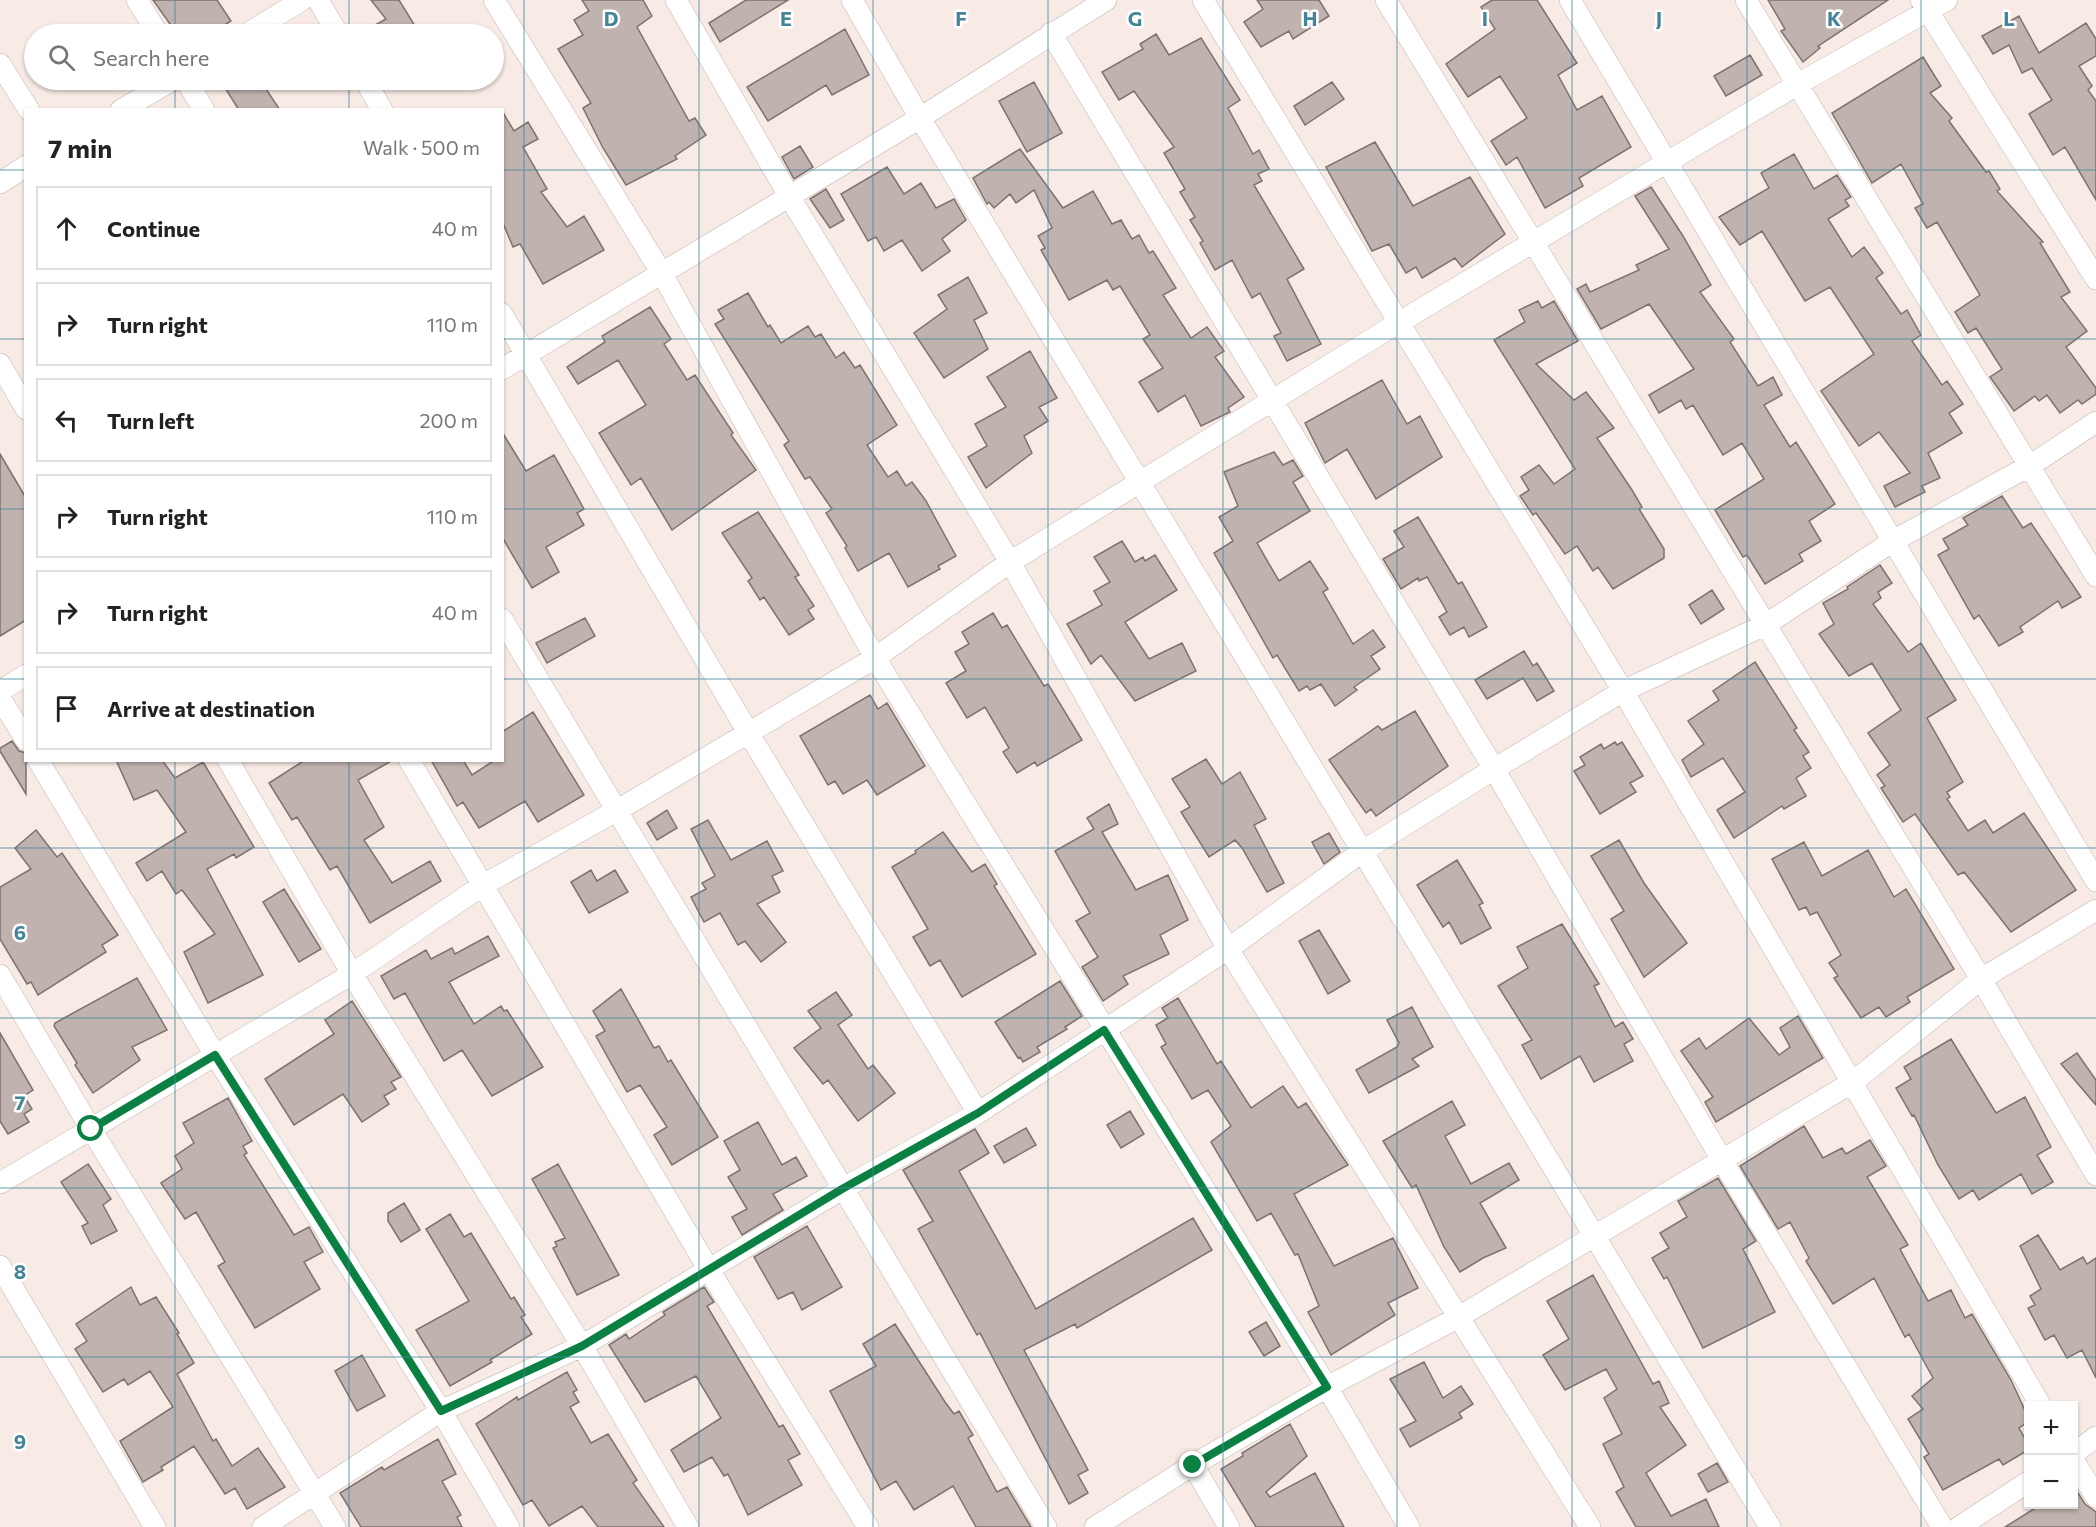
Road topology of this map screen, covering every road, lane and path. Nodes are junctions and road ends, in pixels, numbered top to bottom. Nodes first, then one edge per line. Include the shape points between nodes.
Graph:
1 (137, 0) edge
2 (302, 0) edge
3 (318, 0) edge
4 (494, 0) edge
5 (676, 0) edge
6 (852, 0) edge
7 (1106, 0) edge
8 (1203, 0) edge
9 (1386, 0) edge
10 (1570, 0) edge
11 (1746, 0) edge
12 (1947, 0) edge
13 (1924, 6) edge
14 (152, 24) edge
15 (263, 24) edge
16 (332, 24) edge
17 (1051, 33) junction
18 (0, 64) edge
19 (1798, 84) junction
20 (156, 90) edge
21 (192, 90) edge
22 (371, 90) edge
23 (27, 108) edge
24 (125, 108) edge
25 (203, 108) edge
26 (381, 108) edge
27 (920, 118) junction
28 (1667, 162) junction
29 (24, 167) edge
30 (0, 183) edge
31 (789, 196) junction
32 (1534, 241) junction
33 (662, 272) junction
34 (2096, 279) edge
35 (504, 317) edge
36 (1398, 323) junction
37 (526, 354) junction
38 (0, 364) edge
39 (504, 368) edge
40 (1273, 401) junction
41 (24, 406) edge
42 (2096, 422) edge
43 (2031, 465) junction
44 (1139, 481) junction
45 (1893, 541) junction
46 (1010, 562) junction
47 (2096, 576) edge
48 (504, 622) edge
49 (1765, 625) junction
50 (875, 658) junction
51 (24, 676) edge
52 (0, 691) edge
53 (1623, 692) junction
54 (0, 698) edge
55 (749, 734) junction
56 (24, 737) edge
57 (39, 762) edge
58 (229, 762) edge
59 (411, 762) edge
60 (1494, 769) junction
61 (616, 811) junction
62 (1363, 851) junction
63 (2096, 881) edge
64 (483, 885) junction
65 (2096, 910) edge
66 (1228, 949) junction
67 (352, 974) junction
68 (0, 975) edge
69 (1981, 979) junction
70 (1104, 1030) junction
71 (215, 1055) junction
72 (1853, 1082) junction
73 (978, 1113) junction
74 (91, 1129) junction
75 (1722, 1160) junction
76 (2096, 1175) edge
77 (0, 1183) edge
78 (842, 1189) junction
79 (1593, 1236) junction
80 (0, 1266) edge
81 (709, 1270) junction
82 (1456, 1318) junction
83 (582, 1346) junction
84 (1327, 1387) junction
85 (2038, 1401) edge
86 (441, 1411) junction
87 (2096, 1437) edge
88 (2078, 1450) edge
89 (1193, 1465) junction
90 (2078, 1469) edge
91 (2024, 1485) edge
92 (314, 1492) junction
93 (2096, 1497) edge
94 (155, 1527) edge
95 (263, 1527) edge
96 (335, 1527) edge
97 (509, 1527) edge
98 (688, 1527) edge
99 (868, 1527) edge
100 (1046, 1527) edge
101 (1095, 1527) edge
102 (1229, 1527) edge
103 (1408, 1527) edge
104 (1590, 1527) edge
105 (1770, 1527) edge
106 (1942, 1527) edge
107 (1959, 1527) edge

1 - 14 street
2 - 15 street
3 - 16 street
4 - 33 street
5 - 31 street
6 - 27 street
7 - 17 street
8 - 36 street
9 - 32 street
10 - 28 street
11 - 19 street
12 - 13 street
13 - 19 street
13 - 34 street
17 - 27 street
17 - 40 street
18 - 23 street
19 - 28 street
19 - 43 street
20 - 24 street
21 - 25 street
22 - 26 street
27 - 31 street
27 - 44 street
28 - 32 street
28 - 45 street
29 - 30 street
31 - 33 street
31 - 46 street
32 - 36 street
32 - 49 street
33 - 37 street
33 - 50 street
35 - 37 street
36 - 40 street
36 - 53 street
37 - 39 street
37 - 55 street
38 - 41 street
40 - 44 street
40 - 60 street
42 - 43 street
43 - 45 street
43 - 47 street
44 - 46 street
44 - 62 street
45 - 49 street
45 - 63 street
46 - 50 street
46 - 66 street
48 - 61 street
49 - 53 street
49 - 69 street
50 - 55 street
50 - 70 street
51 - 52 street
53 - 60 street
53 - 72 street
54 - 56 street
55 - 61 street
55 - 73 street
57 - 71 street
58 - 67 street
59 - 64 street
60 - 62 street
60 - 75 street
61 - 64 street
61 - 78 street
62 - 66 street
62 - 79 street
64 - 67 street
64 - 81 street
65 - 69 street
66 - 70 street
66 - 82 street
67 - 71 street
67 - 83 street
68 - 74 street
69 - 72 street
69 - 76 street
70 - 73 street
70 - 84 street
71 - 74 street
71 - 86 street
72 - 75 street
72 - 85 street
73 - 78 street
74 - 77 street
74 - 92 street
75 - 79 street
75 - 106 street
78 - 81 street
78 - 100 street
79 - 82 street
79 - 105 street
80 - 94 street
81 - 83 street
81 - 99 street
82 - 84 street
82 - 104 street
83 - 86 street
83 - 98 street
84 - 89 street
84 - 103 street
86 - 92 street
86 - 97 street
87 - 88 street
89 - 101 street
89 - 102 street
90 - 93 street
91 - 107 street
92 - 95 street
92 - 96 street

